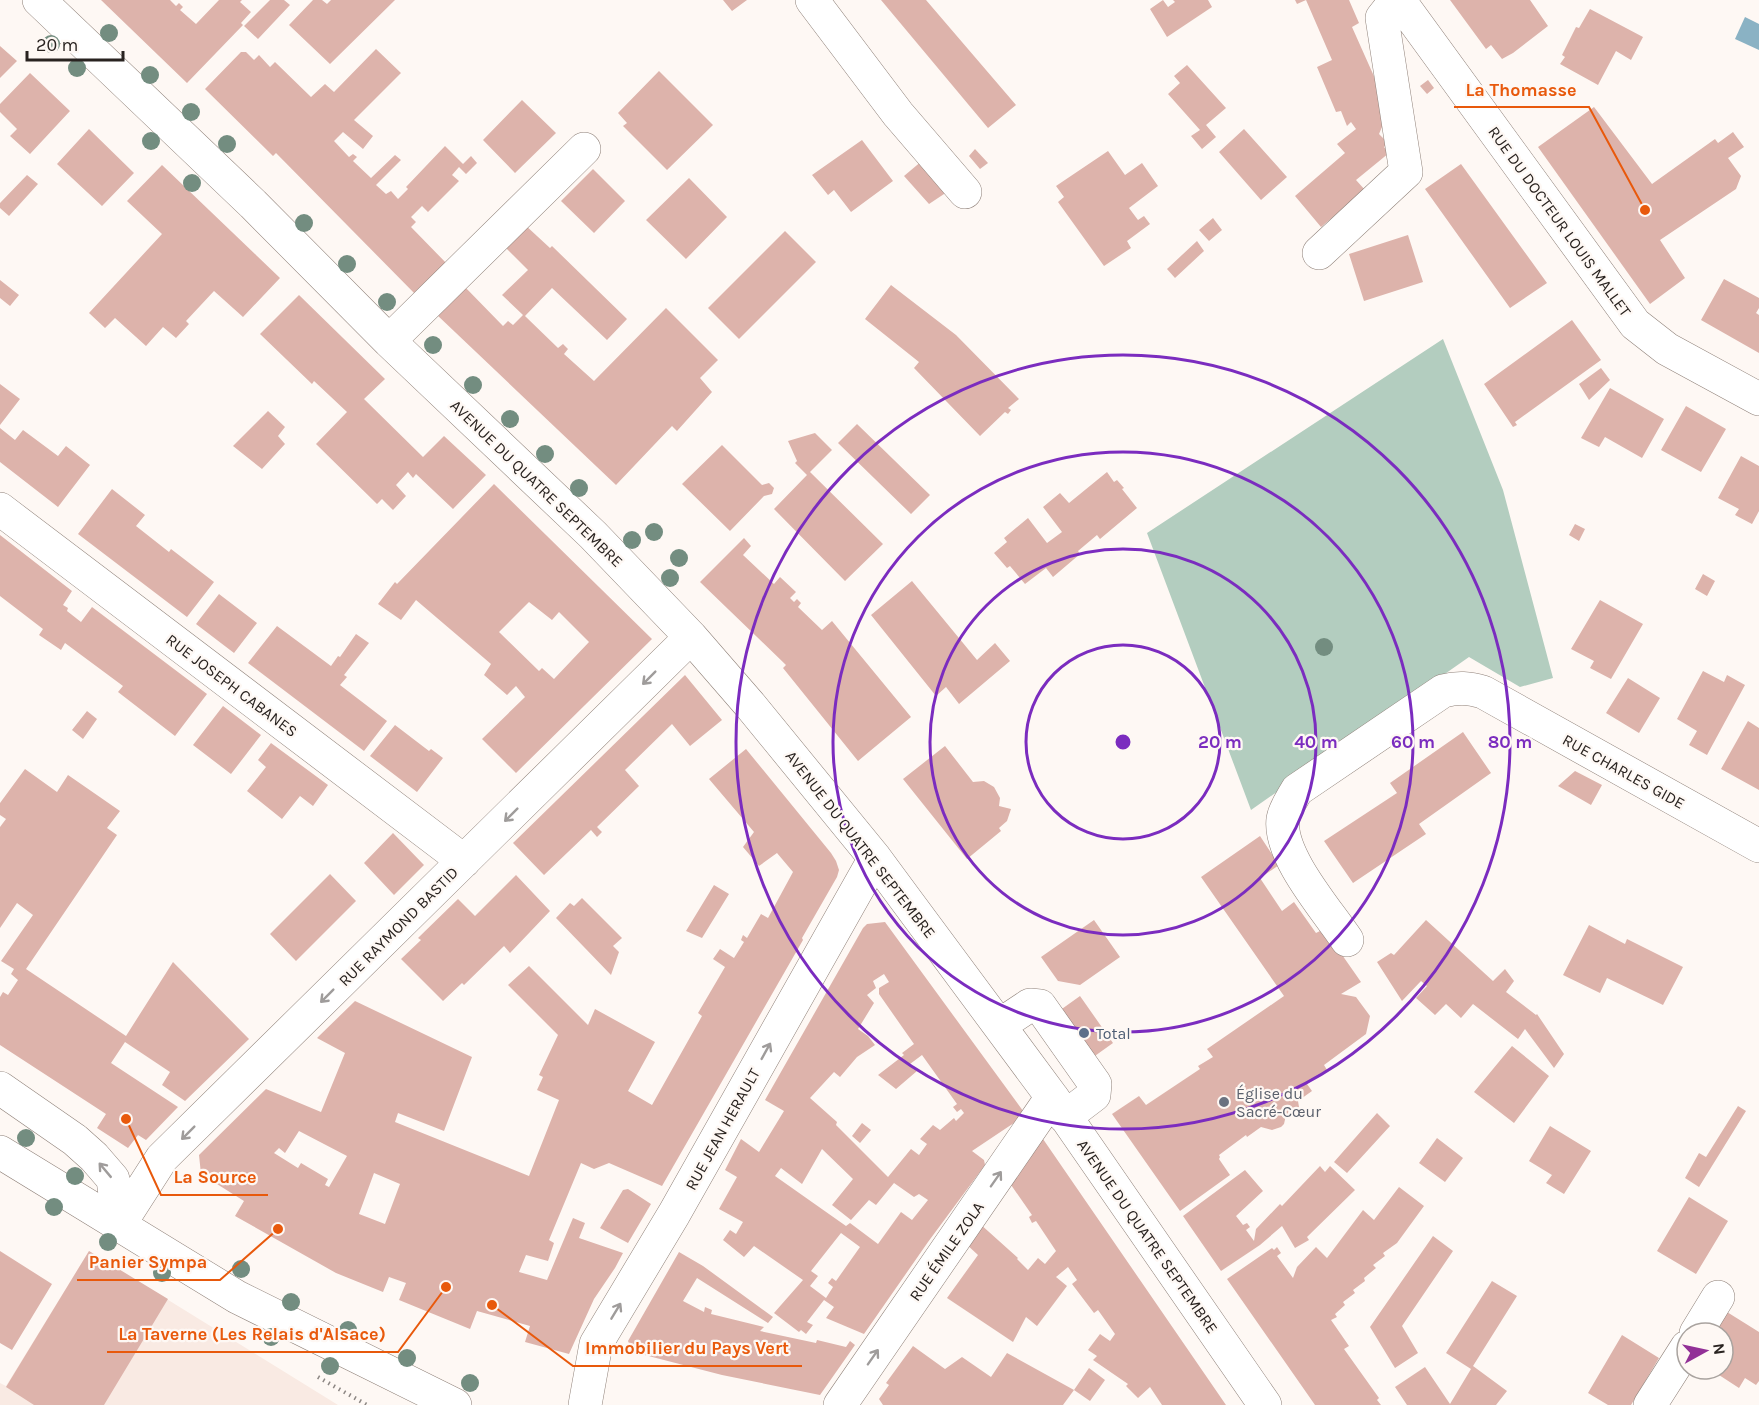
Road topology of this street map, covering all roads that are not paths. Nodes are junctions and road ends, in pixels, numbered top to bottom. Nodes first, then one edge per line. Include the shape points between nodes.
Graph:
1 (39, 0) edge
2 (812, 0) edge
3 (1398, 0) edge
4 (584, 149) dead end
5 (965, 192) dead end
6 (1319, 253) dead end
7 (388, 341) junction
8 (1759, 399) edge
9 (0, 509) edge
10 (691, 637) junction
11 (1759, 846) edge
12 (875, 858) junction
13 (464, 861) junction
14 (1347, 940) dead end
15 (1000, 1025) junction
16 (0, 1088) edge
17 (1059, 1107) junction
18 (0, 1152) edge
19 (119, 1225) junction
20 (1718, 1297) dead end
21 (1703, 1321) edge
22 (1675, 1366) edge
23 (455, 1405) edge
24 (585, 1405) edge
25 (840, 1405) edge
26 (1265, 1405) edge
27 (1650, 1405) edge

1 - 7 street, AVENUE DU QUATRE SEPTEMBRE via 253,204
2 - 5 street via 898,114
3 - 6 street via 1382,18 1406,172
3 - 8 street, RUE DU DOCTEUR LOUIS MALLET via 1635,324 1667,349
4 - 7 street
7 - 10 street, AVENUE DU QUATRE SEPTEMBRE via 592,535
9 - 13 street, RUE JOSEPH CABANES
10 - 12 street, AVENUE DU QUATRE SEPTEMBRE
10 -> 13 street, RUE RAYMOND BASTID
11 - 14 street, RUE CHARLES GIDE via 1483,692 1450,689 1297,790 1288,804 1283,820 1284,839 1291,858
12 - 15 street, AVENUE DU QUATRE SEPTEMBRE
24 -> 12 street, RUE JEAN HERAULT via 596,1344
13 -> 19 street, RUE RAYMOND BASTID via 162,1158
15 - 17 street, AVENUE DU QUATRE SEPTEMBRE
15 - 17 street, RUE ÉMILE ZOLA via 1030,1005 1040,1006 1095,1084 1094,1095
19 -> 16 street via 113,1179 100,1164 75,1140
25 -> 17 street, RUE ÉMILE ZOLA
17 - 26 street, AVENUE DU QUATRE SEPTEMBRE
18 - 19 street
19 - 23 street via 237,1297
20 - 21 street
22 - 27 street

